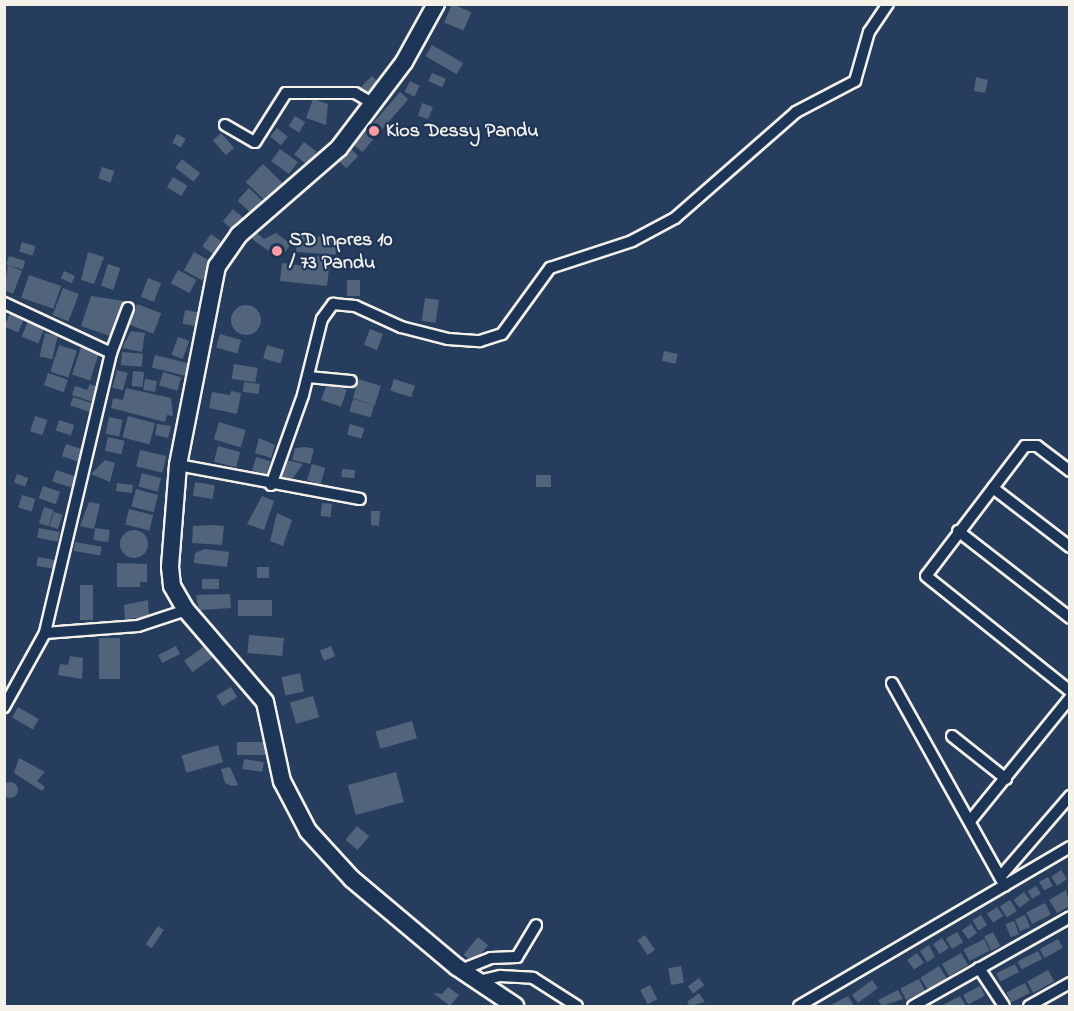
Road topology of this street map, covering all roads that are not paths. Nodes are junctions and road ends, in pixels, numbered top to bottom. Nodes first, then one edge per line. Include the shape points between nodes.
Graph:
1 (436, 4) edge
2 (888, 4) edge
3 (372, 103) junction
4 (225, 125) dead end
5 (4, 303) edge
6 (128, 308) dead end
7 (111, 353) junction
8 (308, 377) junction
9 (351, 381) dead end
10 (178, 465) junction
11 (1070, 471) edge
12 (271, 485) junction
13 (993, 488) junction
14 (360, 499) dead end
15 (958, 531) junction
16 (1070, 547) edge
17 (186, 610) junction
18 (1070, 618) edge
19 (45, 633) junction
20 (892, 683) dead end
21 (1070, 691) edge
22 (1070, 698) edge
23 (4, 707) edge
24 (952, 736) dead end
25 (1006, 779) junction
26 (1070, 796) edge
27 (970, 821) junction
28 (1070, 848) edge
29 (1003, 881) junction
30 (1070, 916) edge
31 (536, 925) dead end
32 (980, 968) junction
33 (462, 970) junction
34 (478, 981) junction
35 (1070, 983) edge
36 (807, 1005) edge
37 (515, 1006) edge
38 (577, 1006) edge
39 (913, 1006) edge
40 (1004, 1006) edge
41 (1029, 1006) edge

1 - 3 highway via 404,62
2 - 8 street via 869,32 855,81 796,112 675,218 632,241 550,268 502,334 480,341 448,339 401,327 355,306 333,304 321,319
3 - 4 street via 355,93 286,93 255,142
3 - 10 highway via 332,156 239,235 217,266
5 - 7 street
6 - 7 street
7 - 19 street
8 - 9 street
8 - 12 street
10 - 12 street
10 - 17 highway via 170,567 172,586
11 - 13 street via 1031,443
12 - 14 street
13 - 15 street
13 - 16 street
15 - 18 street
15 - 21 street via 926,576
17 - 19 street via 138,626
17 - 33 highway via 265,702 282,781 308,831 352,879
19 - 23 street
20 - 27 street
22 - 25 street
24 - 25 street
25 - 27 street
26 - 29 street
27 - 29 street
28 - 29 street
29 - 36 street
30 - 32 street
31 - 33 street via 521,955 491,958
32 - 39 street
32 - 40 street
33 - 34 highway
34 - 37 highway
34 - 38 street via 500,976 533,978
35 - 41 street

